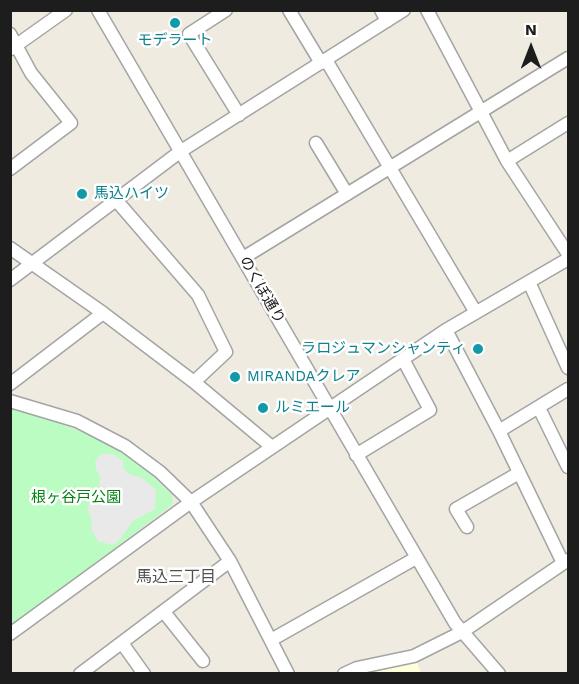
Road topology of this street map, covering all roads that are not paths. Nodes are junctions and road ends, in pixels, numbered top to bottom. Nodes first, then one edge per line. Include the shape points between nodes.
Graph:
1 (66, 10) edge
2 (98, 10) edge
3 (226, 10) edge
4 (289, 10) edge
5 (404, 10) edge
6 (427, 10) edge
7 (384, 16) edge
8 (12, 43) edge
9 (568, 58) edge
10 (323, 62) junction
11 (481, 112) junction
12 (239, 115) junction
13 (568, 123) edge
14 (316, 143) dead end
15 (181, 151) junction
16 (507, 161) junction
17 (391, 168) junction
18 (10, 169) edge
19 (347, 194) junction
20 (116, 200) junction
21 (10, 248) edge
22 (568, 257) edge
23 (243, 258) junction
24 (32, 264) junction
25 (10, 280) edge
26 (529, 282) junction
27 (476, 311) junction
28 (103, 313) junction
29 (446, 330) junction
30 (403, 359) junction
31 (568, 368) edge
32 (194, 382) junction
33 (10, 384) edge
34 (568, 389) edge
35 (10, 401) edge
36 (539, 408) junction
37 (330, 409) junction
38 (499, 431) junction
39 (272, 447) junction
40 (356, 455) junction
41 (568, 467) edge
42 (519, 473) junction
43 (191, 502) junction
44 (467, 527) dead end
45 (416, 558) junction
46 (230, 561) junction
47 (566, 561) edge
48 (164, 612) junction
49 (462, 632) junction
50 (10, 634) edge
51 (271, 640) junction
52 (122, 643) junction
53 (203, 662) dead end
54 (80, 674) edge
55 (144, 674) edge
56 (288, 674) edge
57 (344, 674) edge
58 (499, 674) edge

1 - 8 street
2 - 15 street, のくぼ通り
3 - 12 street via 189,34
4 - 10 street
5 - 7 street
6 - 11 street
7 - 10 street
8 - 18 street via 71,123
9 - 11 street
10 - 12 street
10 - 17 street
11 - 16 street
11 - 17 street
12 - 15 street
13 - 16 street
14 - 19 street
15 - 20 street
15 - 23 street, のくぼ通り
16 - 22 street
17 - 19 street
17 - 27 street
19 - 23 street
20 - 24 street
20 - 32 street via 198,295 226,352
21 - 24 street
22 - 26 street
23 - 37 street, のくぼ通り
24 - 25 street
24 - 28 street
26 - 27 street
26 - 31 street
27 - 29 street
28 - 32 street
28 - 33 street
29 - 30 street
29 - 38 street
30 - 37 street
30 - 40 street via 430,410
32 - 39 street
34 - 36 street
35 - 43 street via 77,421 125,446
36 - 38 street
36 - 41 street
37 - 39 street
37 - 40 street, のくぼ通り
38 - 42 street
39 - 43 street
40 - 45 street, のくぼ通り
42 - 44 street via 456,508
42 - 47 street
43 - 46 street
43 - 50 street
45 - 49 street, のくぼ通り
45 - 51 street
46 - 48 street
46 - 51 street
47 - 49 street
48 - 52 street
48 - 53 street
49 - 57 street via 414,657
49 - 58 street, のくぼ通り
51 - 56 street
52 - 54 street
52 - 55 street

